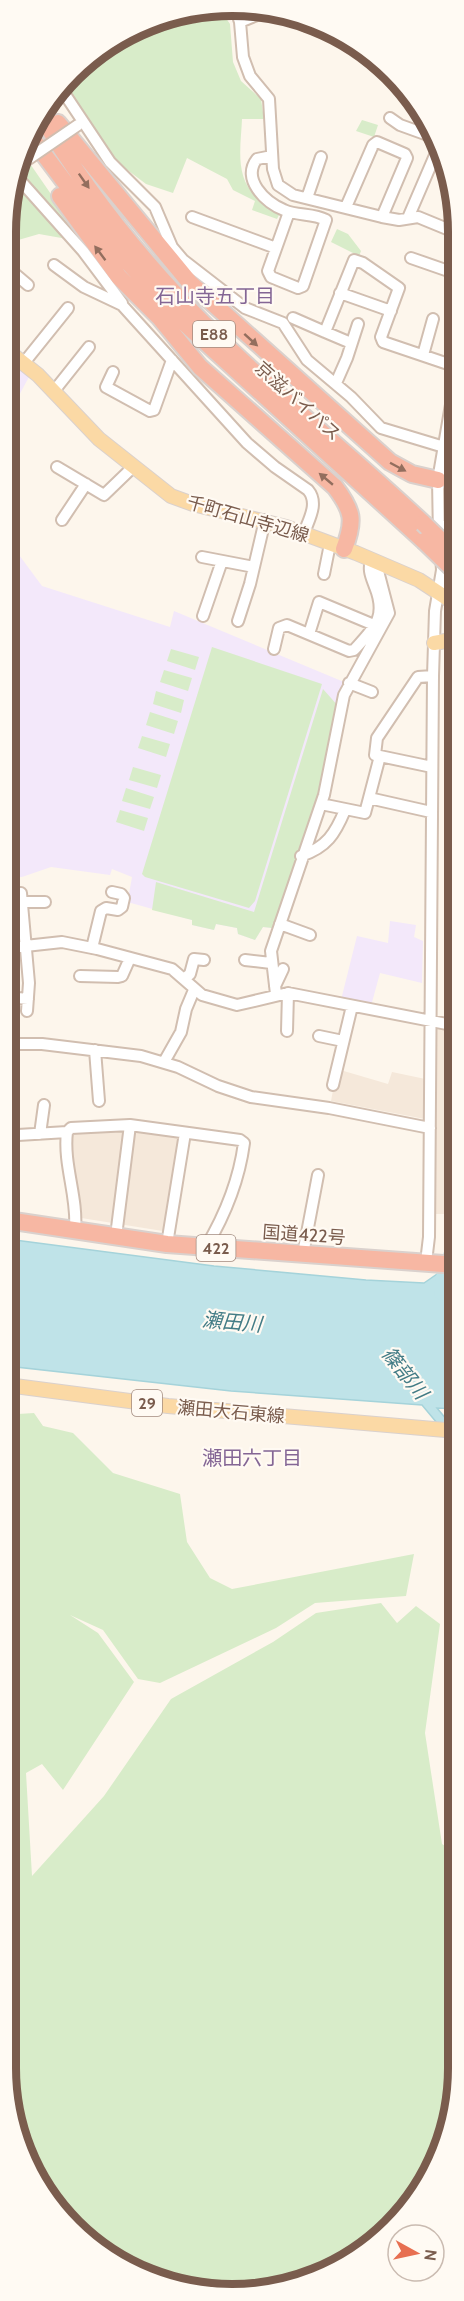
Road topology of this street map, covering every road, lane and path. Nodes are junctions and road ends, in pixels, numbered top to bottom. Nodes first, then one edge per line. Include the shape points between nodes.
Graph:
1 (238, 16) edge
2 (251, 17) edge
3 (240, 22) junction
4 (65, 96) edge
5 (52, 114) edge
6 (390, 118) dead end
7 (46, 123) edge
8 (81, 123) junction
9 (423, 133) edge
10 (36, 144) edge
11 (32, 152) edge
12 (272, 156) junction
13 (321, 157) dead end
14 (30, 158) edge
15 (434, 158) edge
16 (22, 183) edge
17 (307, 198) junction
18 (346, 207) junction
19 (289, 212) junction
20 (192, 216) dead end
21 (382, 217) junction
22 (408, 218) junction
23 (448, 229) edge
24 (276, 248) junction
25 (411, 258) dead end
26 (54, 265) dead end
27 (448, 271) edge
28 (16, 275) edge
29 (28, 285) dead end
30 (340, 292) junction
31 (122, 305) junction
32 (69, 308) dead end
33 (391, 311) junction
34 (293, 318) dead end
35 (433, 319) dead end
36 (358, 324) dead end
37 (325, 332) junction
38 (351, 343) junction
39 (89, 347) dead end
40 (423, 355) junction
41 (16, 358) edge
42 (172, 360) junction
43 (23, 364) junction
44 (448, 365) edge
45 (113, 372) dead end
46 (336, 383) junction
47 (54, 391) junction
48 (448, 423) edge
49 (444, 447) junction
50 (57, 467) dead end
51 (133, 467) junction
52 (438, 480) junction
53 (86, 484) junction
54 (62, 520) dead end
55 (264, 520) junction
56 (430, 524) junction
57 (448, 526) edge
58 (304, 533) junction
59 (337, 546) junction
60 (448, 552) edge
61 (202, 557) dead end
62 (448, 558) edge
63 (222, 561) junction
64 (375, 561) junction
65 (254, 567) junction
66 (324, 574) dead end
67 (439, 591) junction
68 (448, 598) edge
69 (203, 616) dead end
70 (238, 621) dead end
71 (374, 625) junction
72 (309, 634) junction
73 (448, 641) edge
74 (434, 643) junction
75 (274, 649) dead end
76 (433, 676) junction
77 (349, 683) junction
78 (372, 692) dead end
79 (380, 756) junction
80 (432, 767) junction
81 (369, 798) junction
82 (321, 804) junction
83 (345, 810) junction
84 (431, 812) junction
85 (301, 856) junction
86 (112, 892) dead end
87 (45, 902) dead end
88 (280, 924) junction
89 (310, 934) dead end
90 (24, 946) junction
91 (16, 947) edge
92 (92, 948) junction
93 (130, 958) junction
94 (204, 960) dead end
95 (245, 960) dead end
96 (271, 963) junction
97 (283, 969) dead end
98 (80, 976) dead end
99 (185, 978) junction
100 (194, 990) junction
101 (276, 990) junction
102 (288, 993) junction
103 (16, 998) edge
104 (28, 999) junction
105 (352, 1005) junction
106 (27, 1011) dead end
107 (430, 1020) junction
108 (448, 1024) edge
109 (287, 1031) dead end
110 (319, 1036) dead end
111 (343, 1041) junction
112 (16, 1044) edge
113 (95, 1050) junction
114 (164, 1062) junction
115 (333, 1085) dead end
116 (99, 1101) dead end
117 (44, 1105) dead end
118 (130, 1125) junction
119 (430, 1128) junction
120 (67, 1132) junction
121 (185, 1133) junction
122 (40, 1134) junction
123 (18, 1135) dead end
124 (318, 1175) dead end
125 (16, 1221) edge
126 (75, 1230) junction
127 (116, 1236) junction
128 (167, 1244) junction
129 (206, 1247) junction
130 (303, 1254) junction
131 (445, 1264) edge
132 (16, 1386) edge
133 (448, 1431) edge

1 - 3 street
2 - 3 street
3 - 12 street via 243,57 250,76 269,99
4 - 8 street
5 -> 52 highway via 83,157 212,305 390,462 412,474
6 - 9 street
7 -> 56 highway, 京滋バイパス / E88 via 116,224 186,306 245,364
8 - 14 street, bridge
8 - 46 street via 110,162 155,207 172,247 183,260 245,308 283,322 307,360
10 - 62 highway, 京滋バイパス / E88, bridge via 107,238 179,318 424,541
59 -> 11 highway via 352,521 349,505 335,487 200,367 119,277
12 - 17 street via 278,185 284,191
12 - 19 street via 257,159 250,177 259,191
13 - 17 street
15 - 22 street
16 - 31 street via 83,251
17 - 18 street
18 - 21 street
18 - 21 street via 377,142 407,158
19 - 24 street
19 - 24 street via 326,220 303,286 298,288 271,278 268,271
20 - 24 street
21 - 22 street
22 - 23 street via 424,219
25 - 27 street
26 - 31 street via 84,287
28 - 29 street
30 - 33 street
30 - 33 street via 351,261 363,263 398,284
30 - 37 street
31 - 42 street
32 - 43 street
33 - 40 street via 381,337 383,342
34 - 37 street
35 - 40 street
36 - 38 street
37 - 38 street
38 - 46 street
39 - 47 street
40 - 44 street
41 - 43 main road, 千町石山寺辺線
42 - 45 street via 154,410 150,411 106,387
42 - 58 street via 247,443 312,495 313,506
43 - 47 main road, 千町石山寺辺線
46 - 49 street via 386,431
47 - 51 main road, 千町石山寺辺線 via 83,424
48 - 49 street
49 - 52 street
50 - 53 street
51 - 53 street via 104,495
51 - 55 main road, 千町石山寺辺線 via 181,501
52 - 56 street
53 - 54 street
55 - 58 main road, 千町石山寺辺線
55 - 65 street
56 - 57 street
56 - 60 highway, 京滋バイパス / E88, bridge
56 - 67 street via 442,561
58 - 59 main road, 千町石山寺辺線
59 - 64 main road, 千町石山寺辺線
59 - 66 street
61 - 63 street
63 - 65 street
63 - 69 street
64 - 67 main road, 千町石山寺辺線
64 - 71 street via 368,570 382,604
64 - 77 street via 389,613
65 - 70 street
67 - 68 main road, 千町石山寺辺線
67 - 74 street
71 - 72 street via 349,651
71 - 72 street via 319,602
72 - 75 street via 283,626
73 - 74 main road
74 - 76 street
76 - 79 street via 418,677 377,738 375,755
76 - 80 street
77 - 78 street
77 - 82 street
79 - 80 street
79 - 81 street
80 - 84 street
81 - 83 street via 365,813
81 - 84 street
82 - 83 street
82 - 85 street
83 - 85 street via 327,843
84 - 107 street
85 - 88 street
86 - 92 street via 124,898 122,907 101,911
87 - 90 street via 21,898
88 - 89 street
88 - 96 street
90 - 91 street
90 - 92 street via 62,942
90 - 104 street
92 - 93 street
93 - 98 street via 122,976
93 - 99 street via 172,969
94 - 99 street via 194,959
95 - 96 street
96 - 101 street
97 - 101 street
99 - 100 street
100 - 101 street via 237,1005
100 - 114 street via 182,1032
101 - 102 street
102 - 105 street
102 - 109 street
103 - 104 street
104 - 106 street
105 - 107 street
105 - 111 street
107 - 108 street
107 - 119 street
110 - 111 street
111 - 115 street
112 - 113 street
113 - 114 street
113 - 116 street
114 - 119 street via 252,1097
117 - 122 street
118 - 120 street via 72,1128
118 - 121 street
118 - 127 street
119 - 131 street
120 - 122 street
120 - 126 street
121 - 128 street
121 - 129 street via 244,1143 226,1211
122 - 123 street
124 - 130 street
125 - 126 highway, 国道422号 / 422
126 - 127 highway, 国道422号 / 422
127 - 128 highway, 国道422号 / 422
128 - 129 highway, 国道422号 / 422
129 - 130 highway, 国道422号 / 422
130 - 131 highway, 国道422号 / 422
132 - 133 main road, 瀬田大石東線 / 29 via 168,1406

